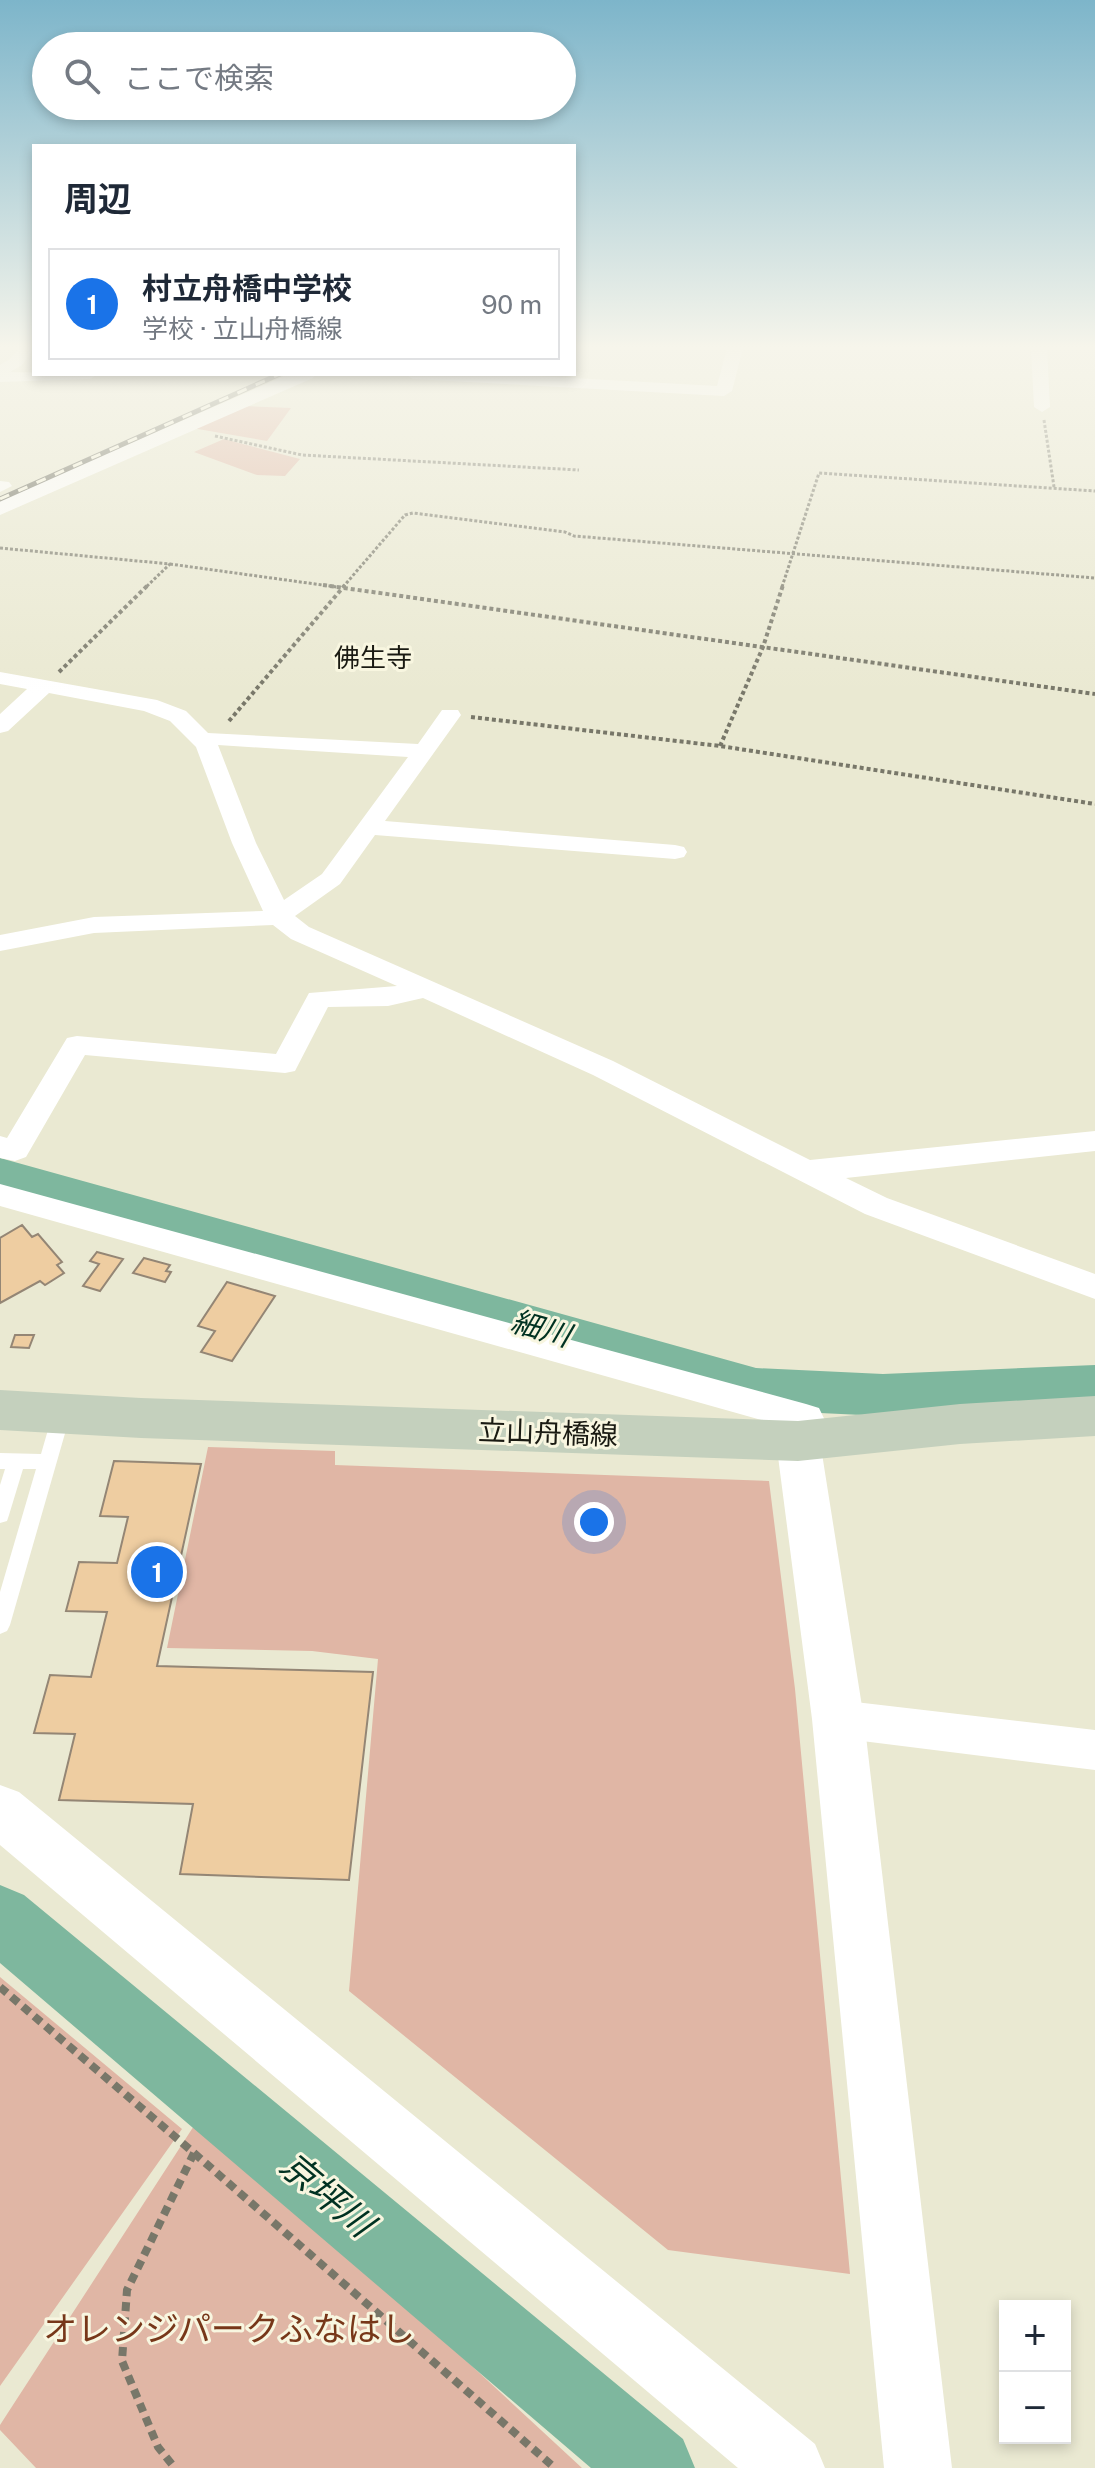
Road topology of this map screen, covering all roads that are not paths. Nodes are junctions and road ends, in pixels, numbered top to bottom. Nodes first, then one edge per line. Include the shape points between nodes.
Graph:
1 (101, 463) edge
2 (0, 508) edge
3 (0, 678) edge
4 (44, 686) junction
5 (450, 715) road end
6 (0, 726) edge
7 (214, 738) road end
8 (423, 751) junction
9 (369, 827) junction
10 (675, 852) dead end
11 (278, 916) junction
12 (0, 943) edge
13 (426, 989) junction
14 (1095, 1141) edge
15 (0, 1147) edge
16 (806, 1171) junction
17 (0, 1195) edge
18 (1095, 1287) edge
19 (0, 1410) edge
20 (62, 1413) junction
21 (1095, 1416) edge
22 (807, 1440) junction
23 (8, 1462) edge
24 (48, 1462) junction
25 (0, 1515) edge
26 (0, 1625) edge
27 (838, 1719) junction
28 (1095, 1750) edge
29 (0, 1811) edge
30 (791, 2468) edge
31 (918, 2468) edge

1 - 2 street
3 - 4 street
4 - 6 street
4 - 11 street via 149,705 178,716 207,745
5 - 8 street
7 - 8 street
8 - 9 street
9 - 10 street
9 - 11 street via 331,879
11 - 12 street via 94,925
11 - 13 street via 300,933
13 - 15 street via 388,997 319,999 285,1064 77,1045 15,1150
13 - 16 street via 603,1068
14 - 16 street
16 - 18 street via 876,1206
17 - 22 street via 806,1418
19 - 20 main road, 立山舟橋線
20 - 22 main road, 立山舟橋線
20 - 24 lane
21 - 22 main road, 立山舟橋線
22 - 27 street
23 - 24 lane
23 - 25 lane
24 - 26 lane
27 - 28 street
27 - 31 street
29 - 30 street

